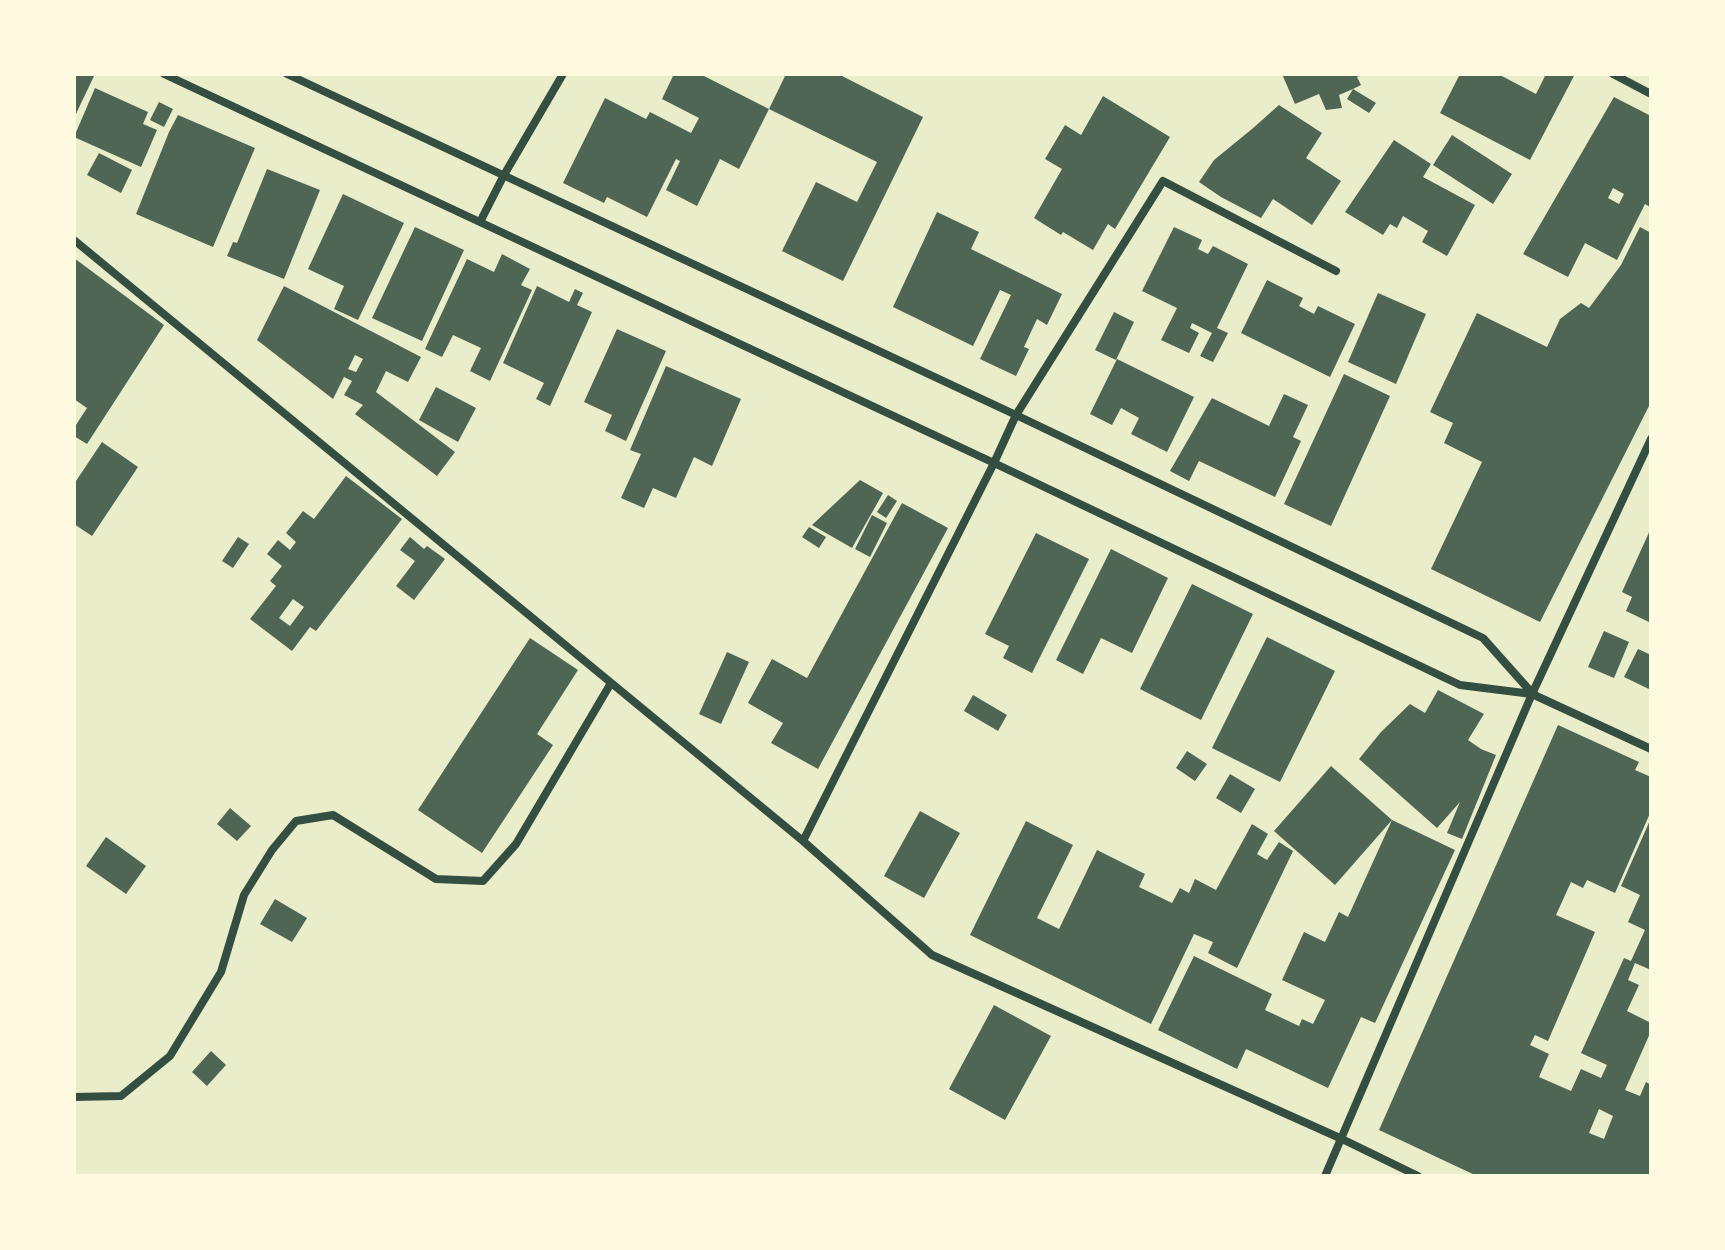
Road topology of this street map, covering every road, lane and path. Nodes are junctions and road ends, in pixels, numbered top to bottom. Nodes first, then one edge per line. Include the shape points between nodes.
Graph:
1 (164, 74) edge
2 (287, 74) edge
3 (563, 74) edge
4 (1613, 74) edge
5 (1651, 94) edge
6 (504, 175) junction
7 (480, 222) junction
8 (74, 240) edge
9 (1336, 271) dead end
10 (1016, 415) junction
11 (1651, 439) edge
12 (994, 463) junction
13 (611, 683) junction
14 (1532, 694) junction
15 (1651, 749) edge
16 (803, 841) junction
17 (74, 1097) edge
18 (1342, 1139) junction
19 (1325, 1176) edge
20 (1418, 1176) edge

1 - 7 street
2 - 6 street
3 - 6 street
4 - 5 street
6 - 7 street
6 - 10 street
7 - 12 street
8 - 13 street
9 - 10 street via 1163,181
10 - 12 street
10 - 14 street via 1483,638
11 - 14 street
12 - 14 street via 1460,685
12 - 16 street
13 - 16 street
13 - 17 street via 516,844 483,881 436,879 333,815 296,821 244,895 221,972 170,1056 121,1096
14 - 15 street
14 - 18 street
16 - 18 street via 932,955
18 - 19 street
18 - 20 street

